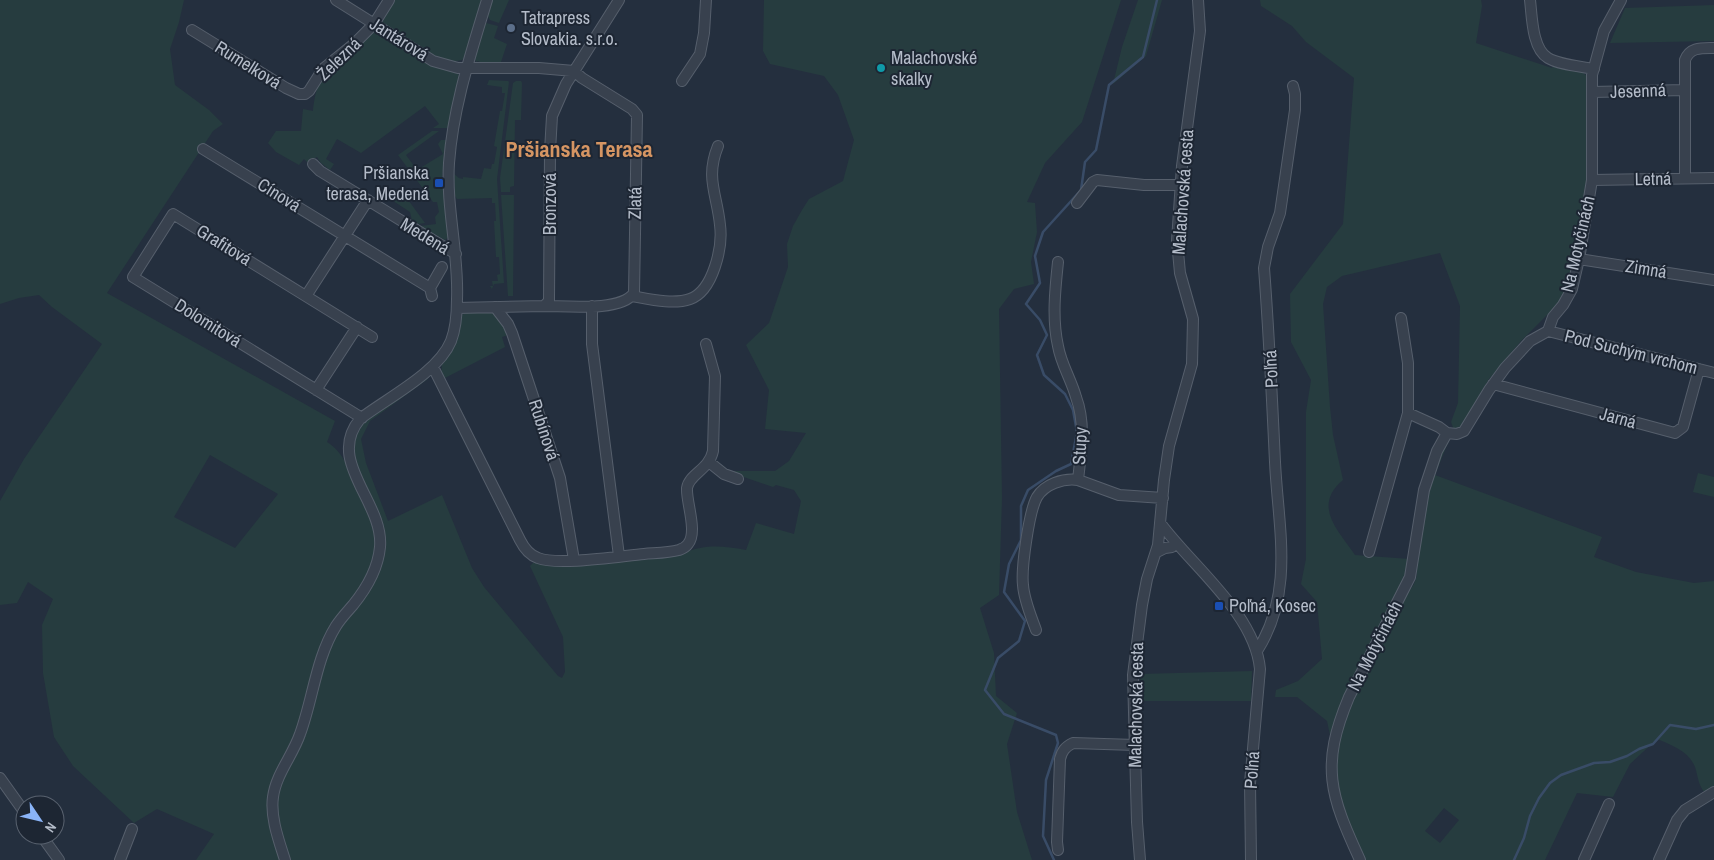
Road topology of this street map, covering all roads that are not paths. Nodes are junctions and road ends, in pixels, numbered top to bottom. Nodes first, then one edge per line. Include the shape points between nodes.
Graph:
1 (336, 0) edge
2 (389, 0) edge
3 (487, 0) edge
4 (618, 0) edge
5 (706, 0) edge
6 (1198, 0) edge
7 (1530, 0) edge
8 (1621, 0) edge
9 (374, 24) junction
10 (192, 30) dead end
11 (1714, 48) edge
12 (1594, 68) junction
13 (467, 69) junction
14 (574, 71) junction
15 (682, 81) dead end
16 (1293, 86) dead end
17 (1685, 90) junction
18 (1592, 92) junction
19 (307, 93) joint
20 (718, 146) dead end
21 (208, 155) dead end
22 (313, 164) dead end
23 (1685, 178) junction
24 (1714, 178) edge
25 (1592, 180) junction
26 (1180, 185) junction
27 (368, 200) junction
28 (1077, 203) dead end
29 (345, 236) junction
30 (153, 244) joint
31 (456, 254) junction
32 (1579, 259) junction
33 (1058, 262) dead end
34 (442, 267) dead end
35 (1714, 280) edge
36 (306, 296) junction
37 (632, 296) junction
38 (544, 306) junction
39 (592, 306) junction
40 (494, 307) junction
41 (457, 308) junction
42 (1402, 318) dead end
43 (357, 327) junction
44 (1548, 331) junction
45 (372, 337) dead end
46 (706, 344) dead end
47 (433, 367) junction
48 (1699, 369) junction
49 (1714, 373) edge
50 (1493, 384) junction
51 (316, 390) junction
52 (1408, 412) junction
53 (362, 418) junction
54 (1447, 433) junction
55 (709, 462) junction
56 (738, 479) dead end
57 (1078, 480) junction
58 (1163, 498) junction
59 (1164, 540) junction
60 (1369, 552) dead end
61 (619, 556) junction
62 (574, 560) junction
63 (1036, 630) dead end
64 (1257, 651) junction
65 (1135, 745) junction
66 (0, 778) edge
67 (1714, 792) edge
68 (15, 799) edge
69 (1609, 804) dead end
70 (132, 829) dead end
71 (48, 845) edge
72 (1058, 850) dead end
73 (59, 860) edge
74 (120, 860) edge
75 (285, 860) edge
76 (1140, 860) edge
77 (1251, 860) edge
78 (1360, 860) edge
79 (1584, 860) edge
80 (1659, 860) edge

1 - 9 street, Jantárová
2 - 9 street, Železná
3 - 13 street, Medená
4 - 14 street, Bronzová
5 - 15 street via 700,54
6 - 26 street, Malachovská cesta via 1199,42
7 - 12 street via 1536,42 1543,55
8 - 12 street, Na Motyčinách via 1606,26
9 - 13 street, Jantárová via 433,60
9 - 19 street, Železná via 323,69
10 - 19 street, Rumelková via 286,88 299,94
11 - 17 street, Jesenná via 1695,49 1687,55
12 - 18 street, Na Motyčinách
13 - 14 street
13 - 31 street, Medená via 456,112 449,164
14 - 37 street, Zlatá via 632,108 637,115
14 - 38 street, Bronzová via 552,116 550,299
16 - 64 street, Poľná via 1295,110 1280,213 1264,268 1282,565 1274,617
17 - 18 street, Jesenná
17 - 23 street, Jesenná
18 - 25 street, Na Motyčinách
20 - 37 street via 711,180 721,237 709,280 699,294 688,300
21 - 29 street, Cínová
22 - 27 street, Medená via 320,172
23 - 24 street, Letná
23 - 25 street, Letná
25 - 32 street, Na Motyčinách
26 - 28 street via 1097,180
26 - 58 street, Malachovská cesta via 1177,259 1193,319 1193,349 1189,378 1169,446
27 - 29 street
27 - 31 street, Medená
29 - 34 street, Cínová via 431,292
29 - 36 street
30 - 36 street, Grafitová via 173,214
30 - 51 street, Dolomitová via 133,277
31 - 41 street
32 - 35 street, Zimná
32 - 44 street, Na Motyčinách via 1572,290 1553,317
33 - 57 street, Stupy via 1055,299 1057,343 1076,396 1082,425
36 - 43 street, Grafitová
37 - 39 street via 614,304
38 - 39 street
38 - 40 street
39 - 61 street via 592,344
40 - 41 street
40 - 62 street, Rubínová via 512,333 560,478
41 - 47 street via 451,341
42 - 52 street via 1408,363
43 - 45 street, Grafitová
43 - 51 street
44 - 48 street, Pod Suchým vrchom
44 - 50 street, Na Motyčinách via 1524,347
46 - 55 street via 714,376 713,451
47 - 53 street
47 - 62 street via 524,548 545,560
48 - 49 street, Pod Suchým vrchom
48 - 50 street, Jarná via 1684,425 1676,433
50 - 54 street, Na Motyčinách via 1464,430 1457,434
51 - 53 street, Dolomitová
52 - 54 street
52 - 60 street
53 - 75 street via 350,437 350,459 379,527 377,564 368,583 327,643 302,728 273,796 273,810
54 - 78 street, Na Motyčinách via 1424,490 1410,577 1349,697 1336,734 1331,769 1333,790
55 - 56 street via 724,474
55 - 61 street via 692,477 688,486 690,542 676,550
57 - 58 street via 1119,495
57 - 63 street, Stupy via 1048,486 1036,498 1033,507 1022,584
58 - 59 street, Malachovská cesta
59 - 64 street, Poľná via 1186,553 1199,566 1245,626
59 - 65 street, Malachovská cesta via 1147,579 1135,648
61 - 62 street
64 - 77 street, Poľná via 1260,669 1250,783
65 - 72 street via 1073,743 1062,751
65 - 76 street, Malachovská cesta
66 - 68 street
67 - 80 street via 1685,810
69 - 79 street
70 - 74 street
71 - 73 street

